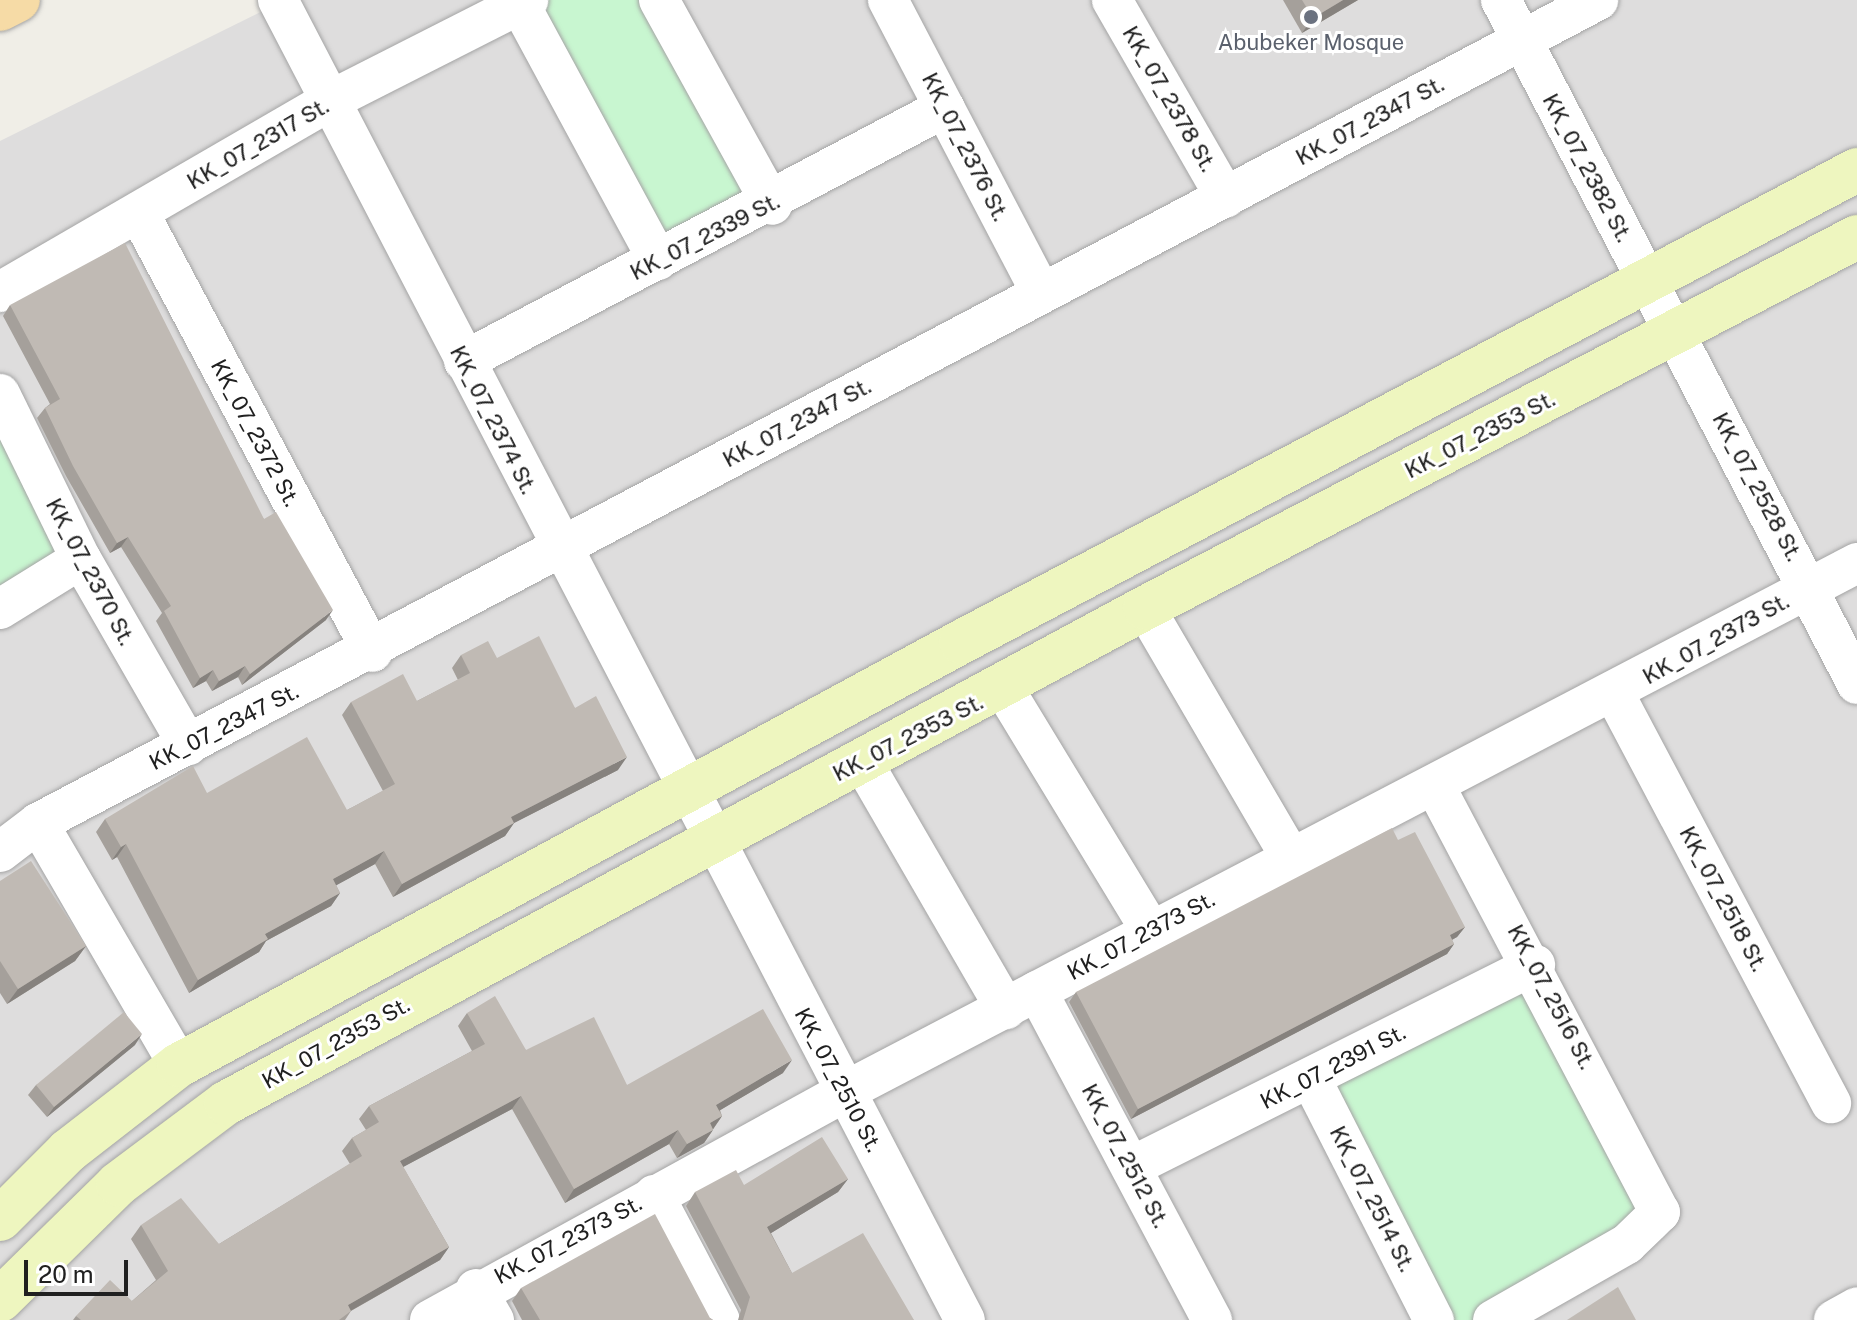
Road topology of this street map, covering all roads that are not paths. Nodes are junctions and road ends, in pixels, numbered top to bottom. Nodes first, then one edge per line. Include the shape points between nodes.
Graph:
1 (18, 0) edge
2 (278, 0) edge
3 (659, 0) edge
4 (888, 0) edge
5 (1501, 0) edge
6 (1598, 0) edge
7 (524, 2) edge
8 (1125, 5) edge
9 (0, 9) edge
10 (1519, 42) junction
11 (333, 99) junction
12 (944, 108) junction
13 (1857, 170) edge
14 (1226, 198) junction
15 (772, 205) junction
16 (139, 213) junction
17 (1857, 237) edge
18 (658, 260) junction
19 (1647, 280) junction
20 (0, 292) edge
21 (1041, 293) junction
22 (1677, 335) junction
23 (464, 361) junction
24 (0, 394) edge
25 (559, 550) junction
26 (81, 559) junction
27 (1857, 563) edge
28 (1809, 587) junction
29 (1145, 608) junction
30 (0, 609) edge
31 (372, 652) junction
32 (1857, 684) edge
33 (1004, 689) junction
34 (1615, 695) junction
35 (188, 745) junction
36 (862, 761) junction
37 (1435, 786) junction
38 (685, 789) junction
39 (38, 823) junction
40 (710, 839) junction
41 (0, 852) edge
42 (1290, 856) junction
43 (1151, 931) junction
44 (1535, 965) junction
45 (1022, 1000) junction
46 (179, 1065) junction
47 (1311, 1079) junction
48 (844, 1092) junction
49 (1831, 1103) dead end
50 (1131, 1167) junction
51 (654, 1195) junction
52 (0, 1219) edge
53 (0, 1300) edge
54 (485, 1304) edge
55 (1857, 1307) edge
56 (430, 1320) edge
57 (720, 1320) edge
58 (965, 1320) edge
59 (1212, 1320) edge
60 (1434, 1320) edge
61 (1493, 1320) edge
62 (1834, 1320) edge

1 - 9 main road
2 - 11 street, KK_07_2374 St.
3 - 15 street
4 - 12 street, KK_07_2376 St.
5 - 10 street, KK_07_2382 St.
6 - 10 street, KK_07_2347 St.
7 - 11 street, KK_07_2317 St.
7 - 18 street, KK_07_2317 St.
8 - 14 street, KK_07_2378 St.
10 - 14 street, KK_07_2347 St.
10 - 19 street, KK_07_2382 St.
11 - 16 street, KK_07_2317 St.
11 - 23 street, KK_07_2374 St.
12 - 15 street, KK_07_2339 St.
12 - 21 street, KK_07_2376 St.
13 - 19 street
14 - 21 street, KK_07_2347 St.
15 - 18 street, KK_07_2339 St.
16 - 20 street, KK_07_2317 St.
16 - 31 street, KK_07_2372 St.
17 - 22 street, KK_07_2353 St.
18 - 23 street, KK_07_2339 St.
19 - 22 street, KK_07_2382 St.
19 - 38 street
21 - 25 street, KK_07_2347 St.
22 - 28 street, KK_07_2528 St.
22 - 29 street, KK_07_2353 St.
23 - 25 street, KK_07_2374 St.
24 - 26 street, KK_07_2370 St.
25 - 31 street, KK_07_2347 St.
25 - 38 street, KK_07_2374 St.
26 - 30 street
26 - 35 street, KK_07_2370 St.
27 - 28 street, KK_07_2373 St.
28 - 32 street, KK_07_2528 St.
28 - 34 street, KK_07_2373 St.
29 - 33 street, KK_07_2353 St.
29 - 42 street
31 - 35 street, KK_07_2347 St.
33 - 36 street, KK_07_2353 St.
33 - 43 street
34 - 37 street, KK_07_2373 St.
34 - 49 street, KK_07_2518 St.
35 - 39 street, KK_07_2347 St.
36 - 40 street, KK_07_2353 St.
36 - 45 street, KK_07_2512 St.
37 - 42 street, KK_07_2373 St.
37 - 44 street, KK_07_2516 St.
38 - 40 street, KK_07_2374 St.
38 - 46 street
39 - 41 street, KK_07_2347 St.
39 - 46 street
40 - 48 street, KK_07_2510 St.
40 - 53 street, KK_07_2353 St. via 200,1120 118,1184
42 - 43 street, KK_07_2373 St.
43 - 45 street, KK_07_2373 St.
44 - 47 street, KK_07_2391 St.
44 - 61 street, KK_07_2516 St. via 1660,1212 1627,1244
45 - 48 street, KK_07_2373 St.
45 - 50 street, KK_07_2512 St.
46 - 52 street via 68,1151
47 - 50 street, KK_07_2391 St.
47 - 60 street, KK_07_2514 St.
48 - 51 street, KK_07_2373 St.
48 - 58 street, KK_07_2510 St.
50 - 59 street, KK_07_2512 St.
51 - 54 street, KK_07_2373 St.
51 - 57 street
54 - 56 street, KK_07_2373 St.
55 - 62 street

